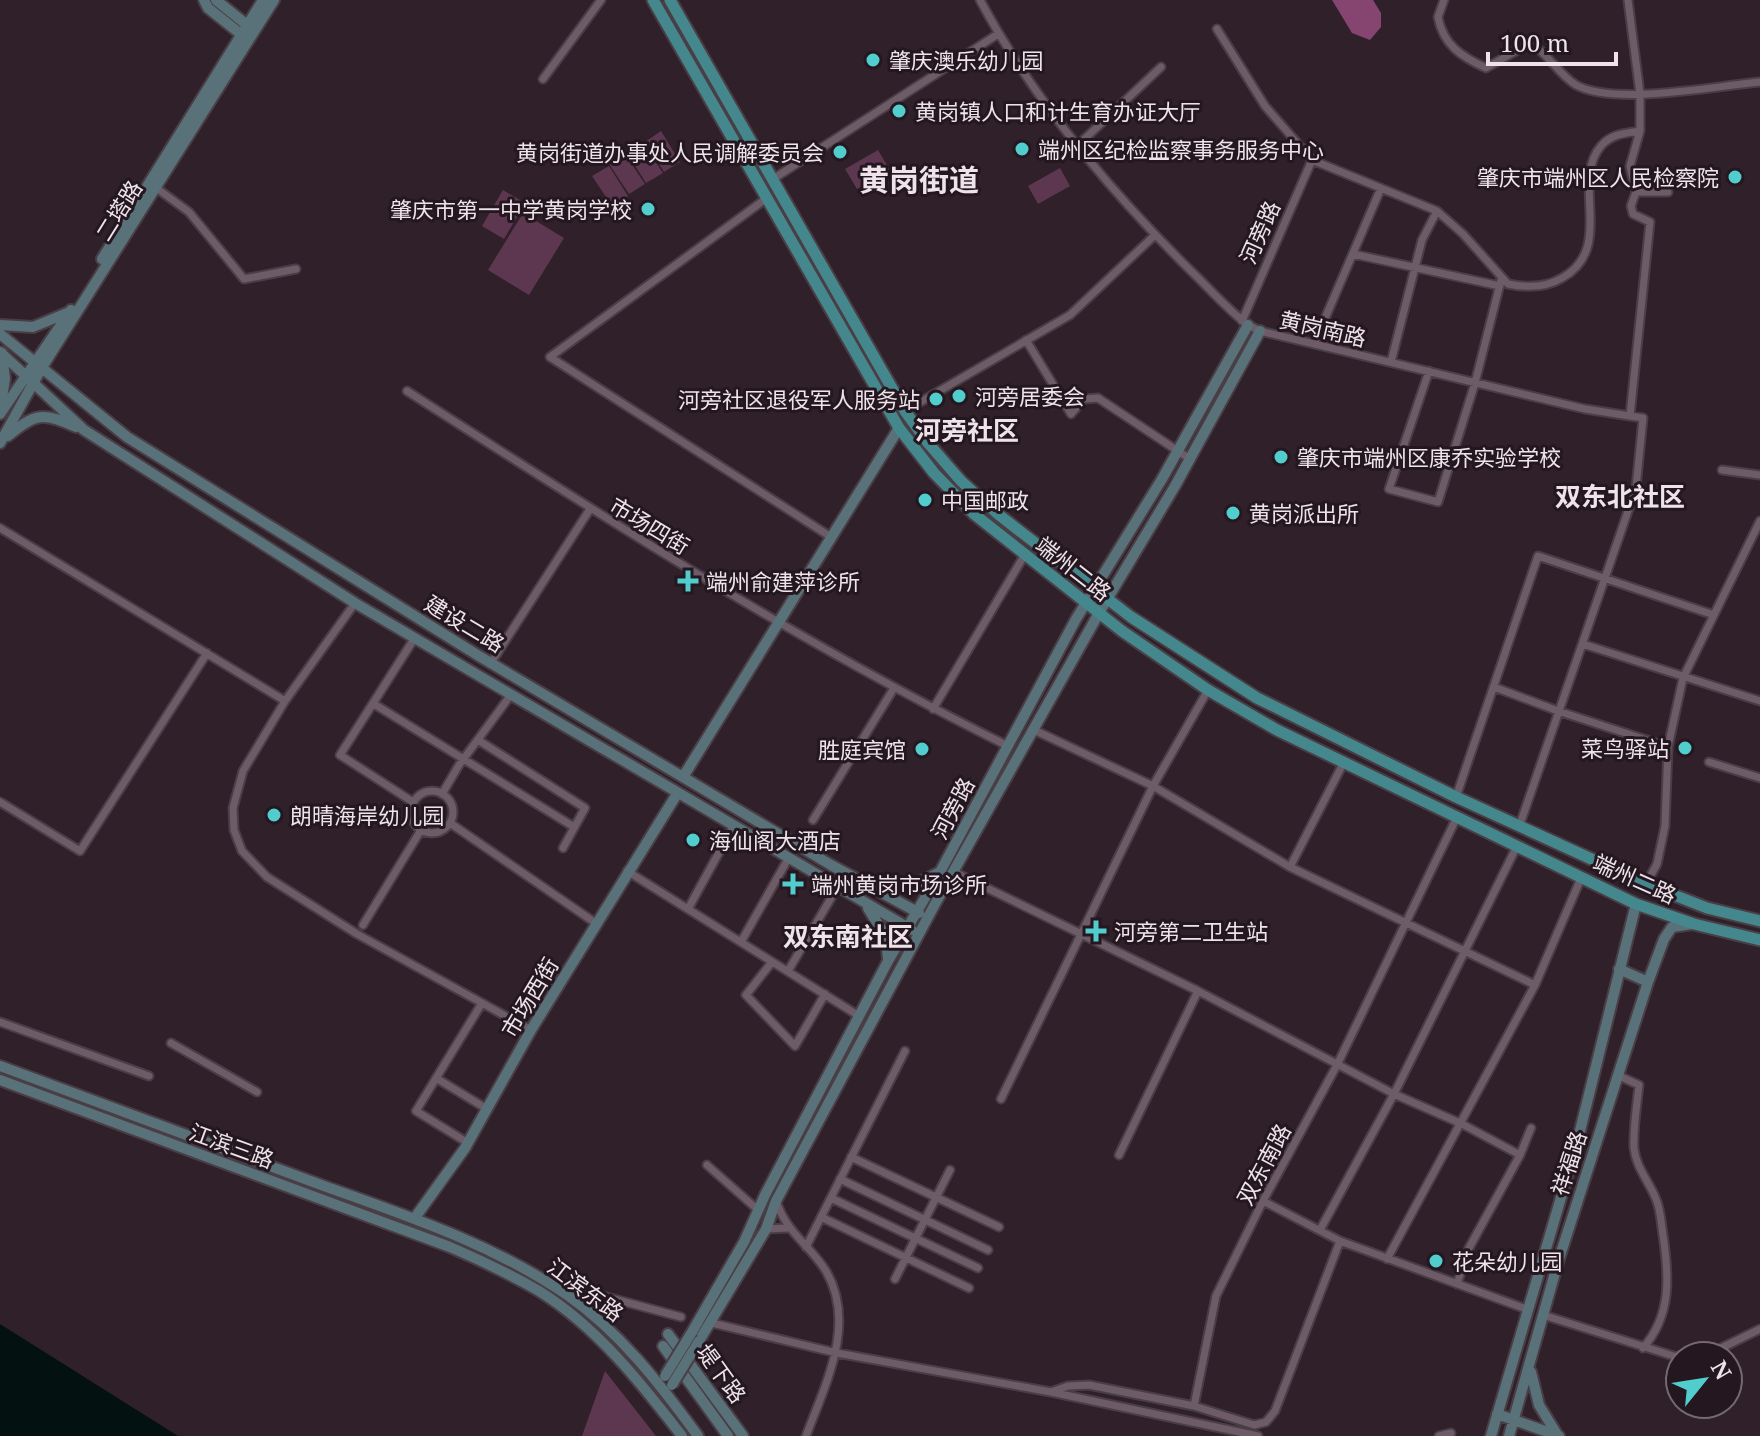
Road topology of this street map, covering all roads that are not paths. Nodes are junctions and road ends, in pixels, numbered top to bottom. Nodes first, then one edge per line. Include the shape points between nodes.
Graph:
1 (204, 0) edge
2 (216, 0) edge
3 (263, 0) edge
4 (274, 0) edge
5 (601, 0) edge
6 (653, 0) edge
7 (670, 0) edge
8 (980, 0) edge
9 (1444, 0) edge
10 (1628, 0) edge
11 (1217, 29) dead end
12 (248, 33) junction
13 (998, 34) junction
14 (1161, 67) dead end
15 (543, 79) dead end
16 (1760, 82) edge
17 (1640, 94) junction
18 (1640, 131) junction
19 (1077, 146) junction
20 (1312, 160) junction
21 (773, 179) junction
22 (153, 185) junction
23 (1381, 188) junction
24 (1636, 192) junction
25 (1668, 192) dead end
26 (767, 198) junction
27 (1437, 211) junction
28 (1155, 235) junction
29 (1353, 254) junction
30 (296, 269) dead end
31 (1414, 269) junction
32 (1501, 283) junction
33 (69, 312) junction
34 (1245, 323) junction
35 (0, 325) edge
36 (1260, 331) junction
37 (0, 334) edge
38 (1026, 340) junction
39 (1314, 344) junction
40 (1, 352) edge
41 (1391, 362) junction
42 (37, 366) junction
43 (1429, 371) junction
44 (30, 380) junction
45 (1475, 383) junction
46 (407, 391) dead end
47 (905, 411) junction
48 (0, 412) edge
49 (1630, 416) junction
50 (899, 428) junction
51 (84, 430) junction
52 (127, 437) junction
53 (0, 443) edge
54 (116, 450) junction
55 (1178, 451) junction
56 (1190, 459) junction
57 (1722, 470) dead end
58 (1760, 475) edge
59 (590, 509) junction
60 (1760, 521) edge
61 (0, 528) edge
62 (831, 537) junction
63 (1024, 556) junction
64 (1056, 558) junction
65 (1046, 572) junction
66 (1604, 579) junction
67 (1094, 588) junction
68 (1107, 599) junction
69 (355, 603) junction
70 (1086, 603) junction
71 (1099, 613) junction
72 (1714, 615) junction
73 (1131, 617) junction
74 (779, 625) junction
75 (1122, 631) junction
76 (414, 639) junction
77 (1583, 644) junction
78 (207, 653) junction
79 (491, 663) junction
80 (1683, 678) junction
81 (1494, 687) junction
82 (894, 688) junction
83 (1208, 690) junction
84 (510, 696) junction
85 (285, 701) junction
86 (1760, 701) edge
87 (374, 704) junction
88 (933, 709) junction
89 (1558, 711) junction
90 (1034, 730) junction
91 (478, 740) junction
92 (1008, 746) junction
93 (1668, 747) junction
94 (464, 759) junction
95 (1344, 762) junction
96 (1709, 762) dead end
97 (683, 777) junction
98 (1760, 778) edge
99 (1153, 786) junction
100 (442, 794) junction
101 (677, 794) junction
102 (1456, 797) junction
103 (0, 802) edge
104 (413, 802) junction
105 (1457, 817) junction
106 (813, 820) dead end
107 (450, 823) junction
108 (574, 827) junction
109 (733, 827) junction
110 (1519, 827) junction
111 (421, 830) junction
112 (1517, 846) junction
113 (563, 848) dead end
114 (788, 859) junction
115 (831, 865) junction
116 (1290, 867) junction
117 (627, 871) junction
118 (940, 872) junction
119 (954, 872) junction
120 (1582, 876) junction
121 (823, 880) junction
122 (1646, 884) junction
123 (872, 886) junction
124 (837, 888) junction
125 (1636, 904) junction
126 (866, 905) junction
127 (688, 909) junction
128 (917, 912) junction
129 (928, 918) junction
130 (1760, 921) edge
131 (1406, 923) junction
132 (597, 924) junction
133 (1694, 924) junction
134 (363, 925) dead end
135 (907, 928) junction
136 (1079, 933) junction
137 (919, 934) junction
138 (1760, 940) edge
139 (741, 942) junction
140 (1462, 952) junction
141 (888, 961) junction
142 (772, 962) junction
143 (1619, 969) junction
144 (788, 971) junction
145 (1648, 982) junction
146 (1535, 985) junction
147 (1198, 991) junction
148 (825, 994) junction
149 (482, 1003) junction
150 (859, 1016) junction
151 (0, 1022) edge
152 (531, 1030) junction
153 (171, 1043) dead end
154 (905, 1051) dead end
155 (1337, 1065) junction
156 (0, 1066) edge
157 (1617, 1075) junction
158 (149, 1076) dead end
159 (436, 1078) junction
160 (0, 1080) edge
161 (257, 1092) dead end
162 (1394, 1094) junction
163 (1001, 1099) dead end
164 (487, 1109) junction
165 (1462, 1124) junction
166 (1531, 1128) dead end
167 (468, 1143) junction
168 (1119, 1155) dead end
169 (1520, 1155) junction
170 (851, 1157) junction
171 (707, 1165) dead end
172 (950, 1170) dead end
173 (840, 1179) junction
174 (936, 1197) junction
175 (831, 1198) junction
176 (776, 1201) junction
177 (1263, 1201) junction
178 (758, 1210) junction
179 (821, 1217) junction
180 (414, 1219) junction
181 (925, 1219) junction
182 (999, 1227) dead end
183 (788, 1228) junction
184 (766, 1229) junction
185 (1320, 1230) junction
186 (915, 1238) junction
187 (1340, 1241) junction
188 (450, 1247) joint
189 (806, 1247) junction
190 (988, 1250) dead end
191 (906, 1258) junction
192 (1387, 1259) junction
193 (978, 1268) dead end
194 (895, 1279) dead end
195 (1457, 1284) junction
196 (969, 1288) dead end
197 (568, 1295) junction
198 (1529, 1310) junction
199 (1543, 1315) junction
200 (702, 1316) junction
201 (681, 1317) dead end
202 (712, 1323) junction
203 (1760, 1329) edge
204 (668, 1334) dead end
205 (1738, 1340) edge
206 (663, 1346) dead end
207 (1643, 1348) junction
208 (837, 1353) junction
209 (1664, 1354) edge
210 (1515, 1358) junction
211 (1530, 1366) junction
212 (666, 1385) junction
213 (1051, 1392) junction
214 (654, 1400) junction
215 (1194, 1406) junction
216 (1497, 1414) junction
217 (1514, 1420) junction
218 (1451, 1433) dead end
219 (1492, 1433) edge
220 (682, 1436) edge
221 (698, 1436) edge
222 (728, 1436) edge
223 (743, 1436) edge
224 (806, 1436) edge
225 (1258, 1436) edge
226 (1439, 1436) edge
227 (1510, 1436) edge
228 (1559, 1436) edge

1 - 12 street
2 - 12 street
3 - 12 street, 二塔路
4 - 12 street, 二塔路
5 - 15 street
6 - 26 main road, 端州二路
7 - 21 main road, 端州二路
8 - 13 street, 黄岗南路
9 - 17 street via 1439,24 1461,57 1486,68 1530,43 1577,85
10 - 17 street
11 - 20 street via 1265,106
12 - 22 street, 二塔路
13 - 19 street, 黄岗南路
13 - 21 street
14 - 19 street
16 - 17 street
17 - 18 street
18 - 24 street via 1630,166
18 - 32 street via 1609,139 1596,154 1588,243 1577,266 1557,282 1540,287
19 - 28 street, 黄岗南路
20 - 23 street
20 - 34 street, 河旁路
21 - 47 main road, 端州二路
22 - 30 street via 189,212 244,279
22 - 33 street, 二塔路
22 - 42 street, 二塔路
23 - 27 street
23 - 29 street
24 - 25 street
24 - 49 street via 1633,214 1650,222
26 - 50 main road, 端州二路
26 - 62 street via 550,357
27 - 31 street
27 - 32 street via 1463,234
28 - 34 street, 黄岗南路
28 - 38 street via 1070,315
29 - 31 street
29 - 39 street
31 - 32 street
31 - 41 street
32 - 45 street
33 - 35 street via 33,327
33 - 42 street, 二塔路
34 - 36 street, 黄岗南路
34 - 55 street, 河旁路
36 - 39 street, 黄岗南路
36 - 56 street, 河旁路
37 - 42 street, 建设二路
38 - 47 street
38 - 55 street via 1071,414 1084,399 1098,398
39 - 41 street, 黄岗南路
40 - 44 street, 建设二路
40 - 48 street via 5,379
41 - 43 street, 黄岗南路
42 - 44 street
42 - 52 street, 建设二路
43 - 45 street, 黄岗南路
43 - 45 street via 1389,489 1438,502
44 - 48 street
44 - 51 street, 建设二路
44 - 53 street
45 - 49 street, 黄岗南路
46 - 59 street, 市场四街
47 - 64 main road, 端州二路 via 961,481
49 - 66 street via 1643,418 1636,488
50 - 62 street
50 - 63 main road, 端州二路 via 974,514
51 - 53 street via 38,416
51 - 54 street, 建设二路
52 - 54 street
52 - 79 street, 建设二路
54 - 69 street, 建设二路
55 - 56 street
55 - 67 street, 河旁路
56 - 68 street, 河旁路
57 - 58 street
59 - 74 street, 市场四街
59 - 79 street
60 - 72 street
61 - 78 street
62 - 74 street
63 - 65 main road, 端州二路
63 - 88 street
64 - 65 main road
64 - 67 main road, 端州二路
65 - 70 main road, 端州二路
66 - 72 street
66 - 77 street
66 - 81 street via 1538,556
67 - 68 main road, 端州二路
67 - 70 street, 河旁路
68 - 71 street, 河旁路
68 - 73 main road, 端州二路
69 - 76 street, 建设二路
69 - 85 street
70 - 71 main road, 端州二路
70 - 92 street, 河旁路
71 - 75 main road, 端州二路
71 - 90 street, 河旁路
72 - 80 street
73 - 75 main road
73 - 102 main road, 端州二路 via 1257,698
74 - 82 street, 市场四街
74 - 97 street
75 - 83 main road, 端州二路
76 - 84 street, 建设二路
76 - 87 street
77 - 80 street
77 - 89 street
78 - 85 street
78 - 103 street via 80,851
79 - 97 street, 建设二路
80 - 86 street
80 - 93 street
81 - 89 street
81 - 102 street
82 - 88 street, 市场四街
82 - 106 street
83 - 95 main road, 端州二路
83 - 99 street
84 - 91 street
84 - 101 street, 建设二路
85 - 149 street via 236,790 234,830 242,851 279,885
87 - 94 street
87 - 104 street via 340,755
88 - 92 street, 市场四街
89 - 93 street
89 - 110 street
90 - 99 street
90 - 119 street, 河旁路
91 - 94 street
91 - 108 street via 585,808
92 - 118 street, 河旁路
93 - 122 street via 1665,826 1657,864
94 - 100 street
94 - 108 street
95 - 105 main road, 端州二路
95 - 116 street
96 - 98 street
97 - 115 street, 建设二路
99 - 116 street
99 - 136 street
100 - 104 street via 428,791
100 - 107 street via 453,810
101 - 109 street, 建设二路
101 - 117 street, 市场西街
102 - 110 main road, 端州二路
104 - 111 street via 412,819
105 - 112 main road, 端州二路
105 - 131 street, 双东南路
107 - 111 street via 434,833
107 - 132 street
108 - 113 street
109 - 114 street, 建设二路
109 - 127 street
110 - 122 main road, 端州二路
111 - 134 street
112 - 120 main road, 端州二路
112 - 140 street
114 - 121 street, 建设二路
114 - 139 street
115 - 121 street
115 - 123 street, 建设二路
116 - 131 street
117 - 127 street
117 - 132 street, 市场西街
118 - 123 street via 910,887
118 - 128 street, 河旁路
119 - 129 street, 河旁路
119 - 136 street
120 - 125 main road, 端州二路
120 - 146 street
121 - 124 street, 建设二路
122 - 130 main road, 端州二路
123 - 128 street, 建设二路
124 - 126 street, 建设二路
124 - 144 street
125 - 133 main road, 端州二路
125 - 143 street, 祥福路
126 - 135 street, 建设二路
126 - 141 street via 886,937
127 - 139 street
128 - 129 street, 建设二路
128 - 135 street, 河旁路
129 - 137 street, 河旁路
131 - 140 street
131 - 155 street, 双东南路
132 - 152 street, 市场西街
133 - 138 main road, 端州二路
133 - 145 street, 祥福路 via 1672,927
135 - 137 street, 建设二路
135 - 141 street, 河旁路
136 - 147 street
136 - 163 street
137 - 176 street, 河旁路
139 - 142 street
140 - 146 street
140 - 162 street
141 - 150 street, 河旁路
142 - 144 street
142 - 148 street via 746,995 795,1046
143 - 145 street
143 - 198 street, 祥福路
144 - 148 street
145 - 157 street, 祥福路
146 - 165 street
147 - 155 street
147 - 168 street
148 - 150 street
149 - 152 street
149 - 159 street
150 - 178 street, 河旁路
151 - 158 street
152 - 164 street, 市场西街
153 - 161 street
154 - 170 street
155 - 162 street
155 - 177 street, 双东南路
156 - 180 street, 江滨三路
157 - 199 street, 祥福路
157 - 207 street via 1639,1085 1634,1148 1660,1210 1667,1261 1665,1307
159 - 164 street
159 - 167 street via 416,1111
160 - 188 street, 江滨三路
162 - 165 street
162 - 185 street
164 - 167 street, 市场西街
165 - 169 street
165 - 192 street
166 - 169 street
167 - 180 street, 市场西街
169 - 195 street via 1469,1248
170 - 173 street
170 - 174 street
171 - 178 street
172 - 174 street
173 - 175 street
173 - 181 street
174 - 181 street
174 - 182 street
175 - 179 street
175 - 186 street
176 - 183 street
176 - 184 street, 河旁路
177 - 185 street
177 - 215 street, 双东南路 via 1216,1296
178 - 200 street, 河旁路
179 - 189 street
179 - 191 street
180 - 197 street, 江滨东路 via 499,1255
181 - 186 street
181 - 190 street
183 - 184 street
183 - 189 street
184 - 202 street, 河旁路
185 - 187 street
186 - 191 street
186 - 193 street
187 - 192 street
187 - 215 street via 1275,1411 1266,1422 1254,1425
188 - 214 street, 江滨东路 via 541,1293 583,1324
189 - 208 street via 838,1300
191 - 194 street
191 - 196 street
192 - 195 street
195 - 198 street
197 - 201 street via 592,1293
197 - 212 street, 江滨东路
198 - 210 street, 祥福路
199 - 207 street
199 - 211 street, 祥福路
200 - 202 street
200 - 212 street, 河旁路, bridge
202 - 208 street
202 - 212 street, 河旁路, bridge
203 - 205 street
204 - 223 street, 堤下路
206 - 222 street, 堤下路
207 - 209 street
208 - 213 street
208 - 224 street
210 - 211 street
210 - 216 street, 祥福路
211 - 217 street, 祥福路
211 - 228 street via 1539,1405
212 - 214 street, 河旁路
212 - 221 street, 江滨东路
213 - 215 street via 1089,1385
213 - 225 street
214 - 220 street, 江滨东路
216 - 217 street
216 - 219 street, 祥福路
217 - 227 street, 祥福路
217 - 228 street
218 - 226 street
219 - 227 street

